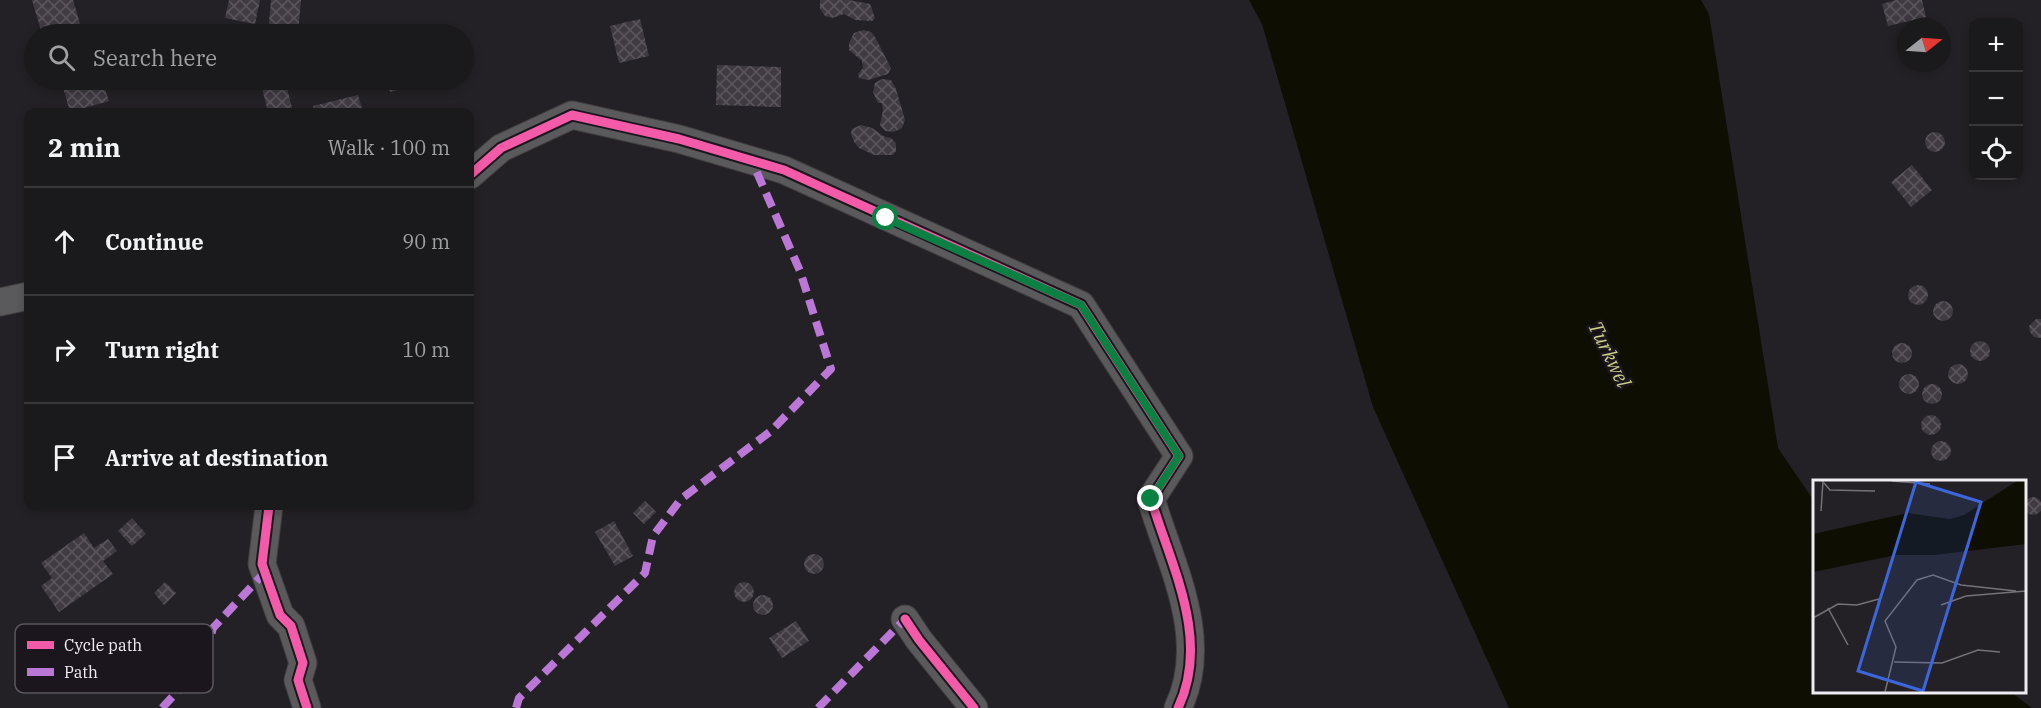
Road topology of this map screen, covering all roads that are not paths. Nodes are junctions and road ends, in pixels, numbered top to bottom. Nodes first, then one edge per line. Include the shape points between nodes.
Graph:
1 (474, 172) edge
2 (24, 297) edge
3 (0, 302) edge
4 (269, 510) edge
5 (905, 619) dead end
6 (307, 708) edge
7 (974, 708) edge
8 (1178, 708) edge

1 - 8 street via 501,148 572,116 679,139 784,170 1081,305 1179,456 1151,499 1178,576 1191,630 1187,689
2 - 3 street
4 - 6 street via 262,564 280,615 291,626 303,663 298,680
5 - 7 street

